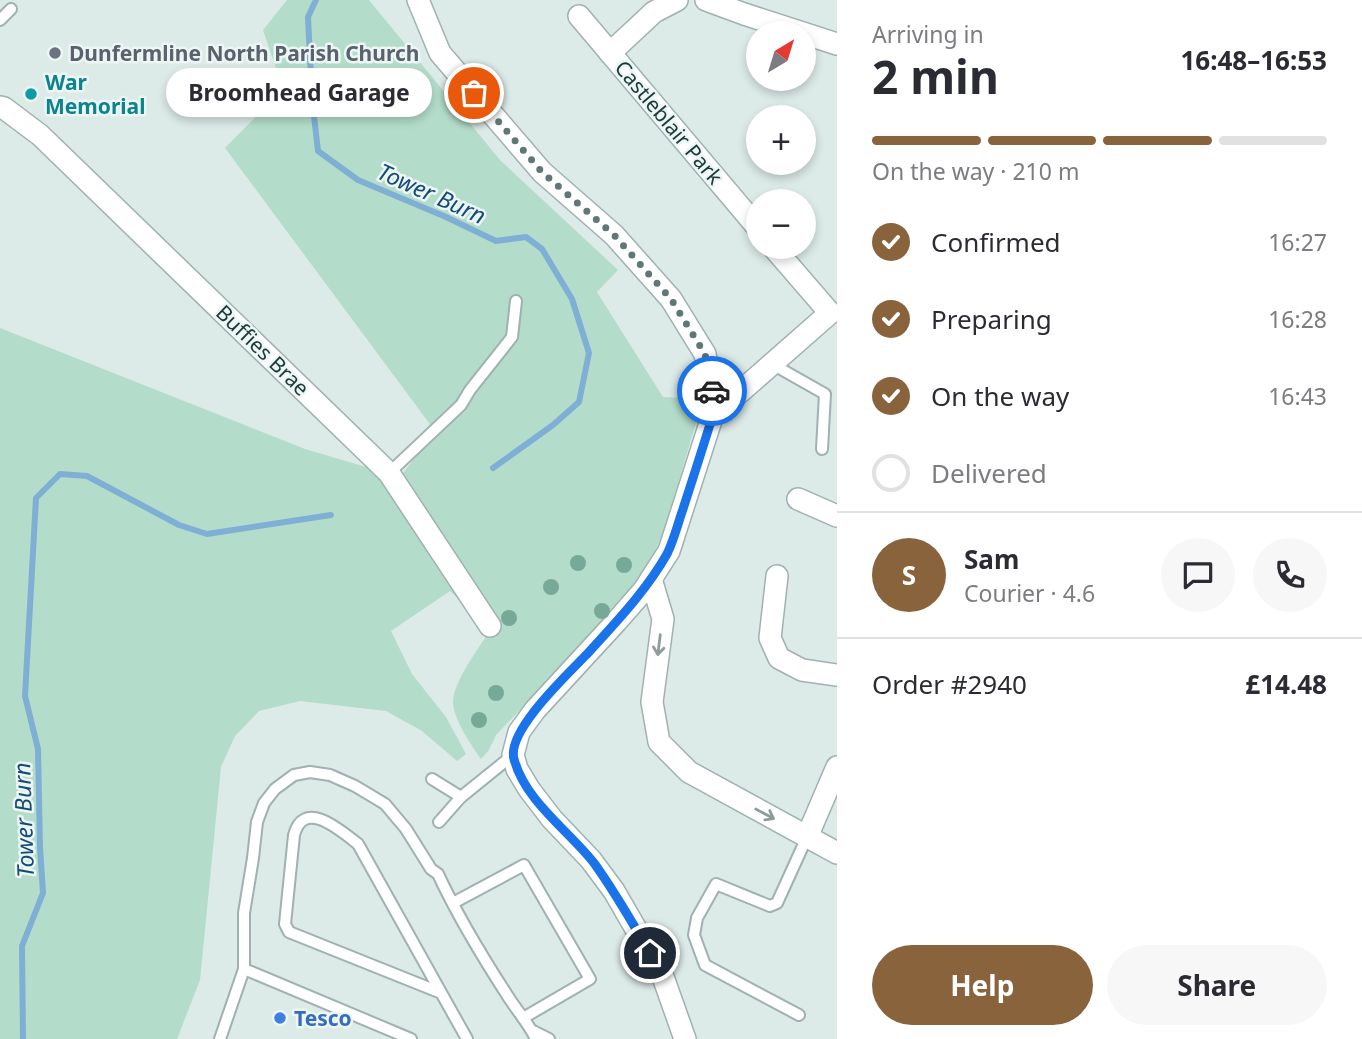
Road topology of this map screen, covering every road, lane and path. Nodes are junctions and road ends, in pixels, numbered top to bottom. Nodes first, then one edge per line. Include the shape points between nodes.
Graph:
1 (418, 0) edge
2 (677, 0) edge
3 (706, 0) edge
4 (11, 9) dead end
5 (579, 16) dead end
6 (0, 20) edge
7 (837, 44) edge
8 (610, 53) junction
9 (0, 107) edge
10 (746, 214) edge
11 (785, 259) edge
12 (516, 301) dead end
13 (833, 314) edge
14 (772, 364) junction
15 (715, 408) junction
16 (822, 449) dead end
17 (389, 473) junction
18 (798, 499) dead end
19 (837, 516) edge
20 (777, 576) dead end
21 (651, 579) junction
22 (490, 626) dead end
23 (837, 675) edge
24 (513, 755) junction
25 (837, 767) edge
26 (432, 779) dead end
27 (461, 797) junction
28 (439, 822) dead end
29 (807, 837) junction
30 (837, 853) edge
31 (453, 903) junction
32 (244, 969) junction
33 (439, 992) junction
34 (799, 1015) dead end
35 (523, 1018) junction
36 (535, 1035) edge
37 (681, 1037) edge
38 (220, 1039) edge
39 (411, 1039) edge
40 (467, 1039) edge
41 (549, 1039) edge

1 - 15 street via 440,53 542,172 614,235 671,299 705,354
2 - 8 street via 654,12
3 - 7 street
4 - 6 lane
5 - 8 street, Castleblair Park
8 - 10 street, Castleblair Park
9 - 17 street, Buffies Brae via 40,135
11 - 13 street
12 - 17 lane via 512,337 461,405
13 - 14 street
14 - 15 street
14 - 16 lane via 825,394
15 - 21 street via 669,551
17 - 22 street, Buffies Brae
18 - 19 street
20 - 23 street via 770,638 779,658 802,670
21 - 24 street via 535,710 519,732
21 -> 29 street via 663,618 652,702 659,742 689,772
24 - 27 lane
24 - 37 street via 529,789 614,891 662,974
25 - 29 street
26 - 27 lane
27 - 28 lane
29 - 30 street
29 - 34 lane via 777,903 770,906 716,884 697,918 694,936 705,965
31 - 32 lane via 438,874 385,804 330,775 294,775 275,789 257,822 244,913
31 - 35 lane
31 - 35 lane via 524,865 590,979
32 - 38 lane
32 - 39 lane
33 - 33 lane via 358,844 315,816 304,818 294,835 285,924 289,932
33 - 40 lane
35 - 36 lane
36 - 41 lane

